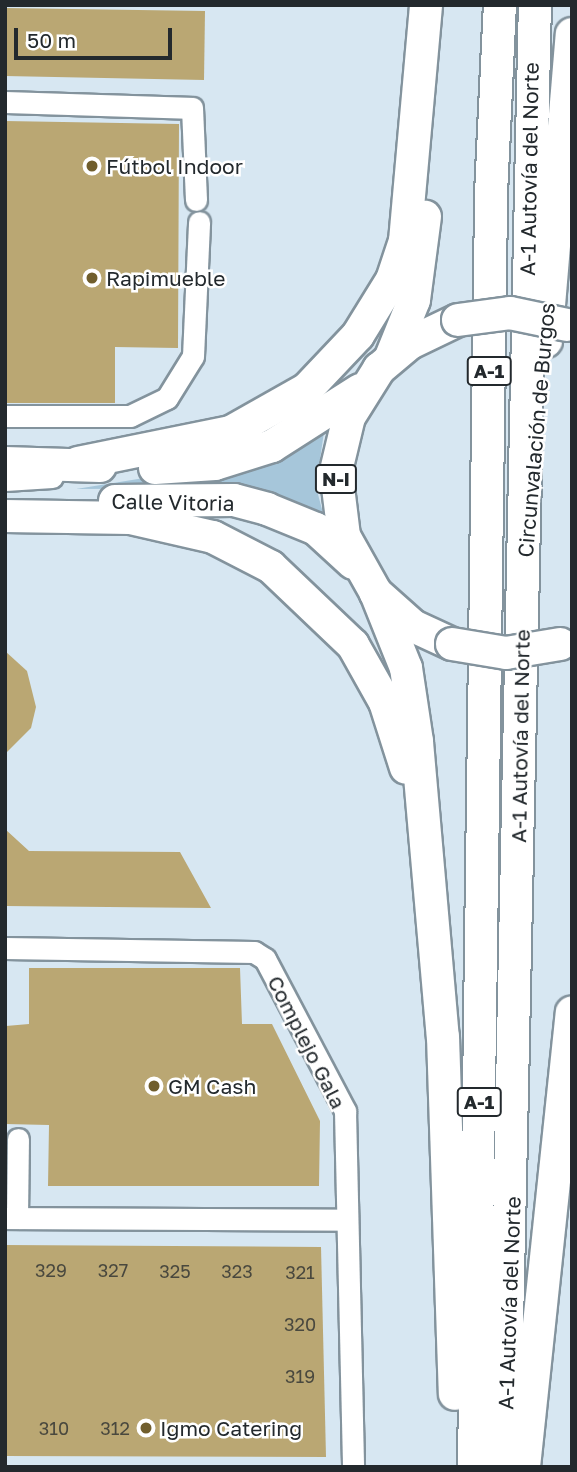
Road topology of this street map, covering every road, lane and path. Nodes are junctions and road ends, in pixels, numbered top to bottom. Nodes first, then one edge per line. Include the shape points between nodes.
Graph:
1 (426, 5) edge
2 (500, 5) edge
3 (535, 5) edge
4 (572, 34) edge
5 (5, 102) edge
6 (197, 200) dead end
7 (199, 222) dead end
8 (569, 326) edge
9 (391, 357) junction
10 (365, 387) junction
11 (5, 416) edge
12 (5, 463) edge
13 (78, 463) junction
14 (5, 480) edge
15 (5, 501) edge
16 (5, 516) edge
17 (523, 575) junction
18 (369, 582) junction
19 (566, 642) edge
20 (5, 948) edge
21 (572, 1013) edge
22 (443, 1037) junction
23 (18, 1139) dead end
24 (11, 1218) edge
25 (346, 1220) junction
26 (353, 1467) edge
27 (456, 1467) edge
28 (474, 1467) edge
29 (504, 1467) edge
30 (524, 1467) edge

1 - 9 highway via 430,132 423,249 414,299
1 - 13 highway via 405,241 392,280 358,335 307,389 231,432
2 - 28 highway, A-1 Autovía del Norte / A-1 via 491,194
3 - 17 highway, A-1 Autovía del Norte / A-1
4 - 17 highway, Circunvalación de Burgos
5 - 6 street via 192,108
7 - 11 street via 193,356 167,398 130,416
8 - 9 highway, N-I, bridge via 510,313 458,320
9 - 10 highway, N-I
10 - 13 highway, Calle Vitoria via 272,446 215,464 131,468
10 - 18 highway, N-I via 349,417 336,471 344,536
12 - 13 highway, Calle Vitoria
13 - 14 street via 59,477
15 - 18 highway, Calle Vitoria via 234,500 316,529
16 - 22 highway via 130,518 213,537 271,567 353,645 385,702 406,767
17 - 29 highway, A-1 Autovía del Norte / A-1
18 - 19 highway, N-I, bridge via 413,626 452,645 506,653
18 - 22 highway via 394,626 410,683
20 - 25 street, Complejo Gala via 254,952 265,959 345,1111
21 - 30 highway
22 - 27 highway
23 - 24 street
24 - 25 street
25 - 26 street, Complejo Gala

